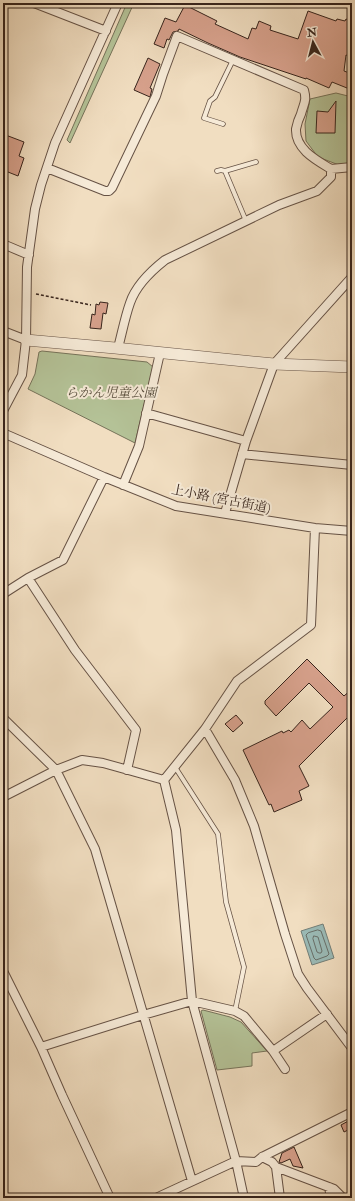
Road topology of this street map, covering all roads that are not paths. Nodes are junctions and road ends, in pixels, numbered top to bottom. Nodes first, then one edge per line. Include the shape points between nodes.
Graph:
1 (34, 3) edge
2 (118, 3) edge
3 (106, 32) junction
4 (233, 60) junction
5 (223, 124) dead end
6 (256, 162) dead end
7 (352, 167) edge
8 (47, 168) junction
9 (331, 169) junction
10 (217, 171) dead end
11 (225, 171) junction
12 (246, 221) junction
13 (3, 244) edge
14 (28, 254) junction
15 (352, 277) edge
16 (3, 331) edge
17 (26, 340) junction
18 (118, 348) junction
19 (160, 352) junction
20 (274, 364) junction
21 (352, 367) edge
22 (3, 410) edge
23 (146, 413) junction
24 (3, 433) edge
25 (246, 441) junction
26 (242, 454) junction
27 (352, 465) edge
28 (104, 477) junction
29 (123, 484) junction
30 (225, 513) junction
31 (315, 528) junction
32 (352, 531) edge
33 (28, 578) junction
34 (3, 594) edge
35 (3, 718) edge
36 (205, 729) junction
37 (174, 767) junction
38 (56, 770) junction
39 (127, 770) junction
40 (164, 780) junction
41 (3, 797) edge
42 (3, 971) edge
43 (192, 1001) junction
44 (235, 1011) junction
45 (327, 1014) junction
46 (143, 1015) junction
47 (41, 1047) junction
48 (352, 1048) edge
49 (273, 1051) junction
50 (285, 1069) dead end
51 (352, 1112) edge
52 (262, 1157) junction
53 (236, 1161) junction
54 (276, 1167) junction
55 (192, 1181) junction
56 (329, 1186) junction
57 (110, 1198) edge
58 (156, 1198) edge
59 (244, 1198) edge
60 (280, 1198) edge
61 (330, 1198) edge
62 (343, 1198) edge

1 - 3 street
2 - 3 street
3 - 8 street via 55,143
4 - 5 lane via 204,118
4 - 8 street via 177,36 156,96 109,191
4 - 9 street via 304,90 306,98 296,127 297,136 302,147 315,160
6 - 11 lane
7 - 9 street
8 - 14 street via 35,209
9 - 12 street via 331,177 317,191
10 - 11 lane
11 - 12 lane
12 - 18 street via 178,253 155,268 142,282 130,302
13 - 14 street
14 - 17 street
15 - 20 street
16 - 17 street
17 - 18 street
17 - 22 street via 22,375
18 - 19 street
19 - 20 street
19 - 23 street
20 - 21 street
20 - 25 street
23 - 25 street
23 - 29 street via 139,446
24 - 28 street, 上小路 (宮古街道)
25 - 26 street
26 - 27 street
26 - 30 street
28 - 29 street, 上小路 (宮古街道)
28 - 33 street via 63,560
29 - 30 street, 上小路 (宮古街道) via 176,506
30 - 31 street, 上小路 (宮古街道)
31 - 32 street, 上小路 (宮古街道)
31 - 36 street via 311,625 237,681
33 - 34 street
33 - 39 street via 75,650 136,730
35 - 38 street
36 - 37 street
36 - 45 street via 234,780 254,826 298,974
37 - 40 street
37 - 44 lane via 218,834 226,902 244,967
38 - 39 street via 82,760
38 - 41 street
38 - 46 street via 95,849
39 - 40 street
40 - 43 street via 176,830
42 - 47 street
43 - 44 street
43 - 46 street
43 - 53 street
44 - 49 street via 244,1016
45 - 48 street
45 - 49 street
46 - 47 street
46 - 55 street
47 - 57 street
49 - 50 street
51 - 52 street
52 - 53 street via 256,1162
52 - 54 street
53 - 55 street
53 - 59 street
54 - 56 street
54 - 60 street
55 - 58 street
56 - 61 street
56 - 62 street

